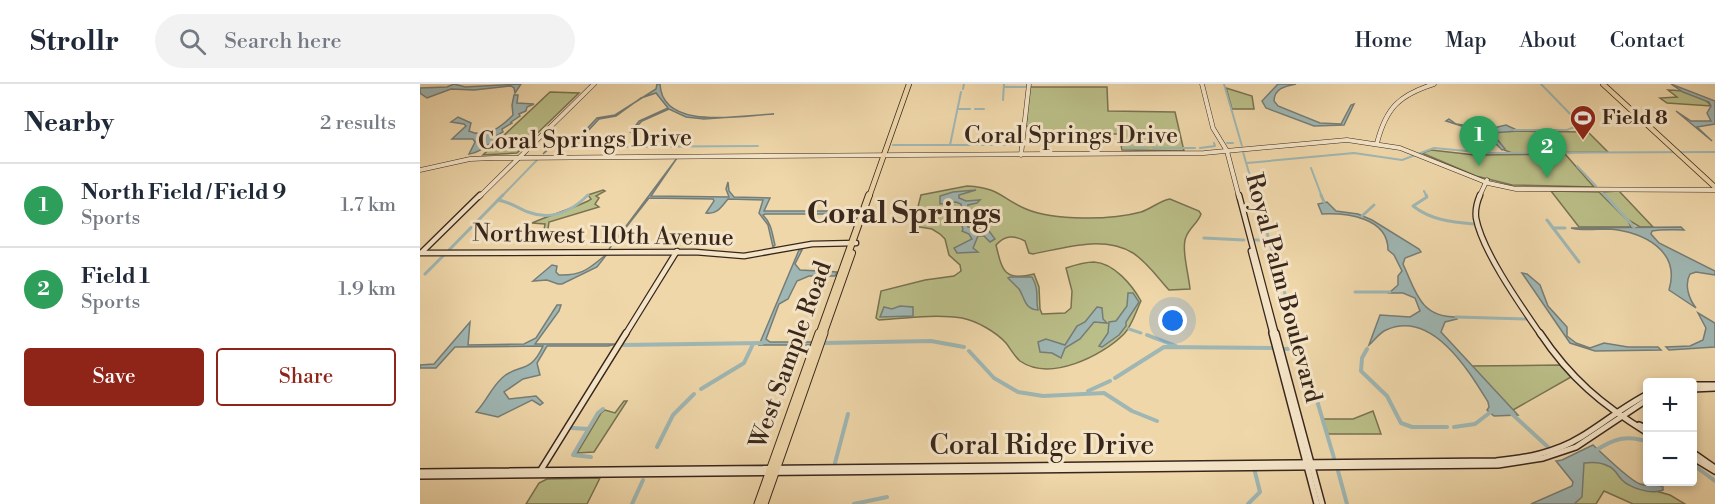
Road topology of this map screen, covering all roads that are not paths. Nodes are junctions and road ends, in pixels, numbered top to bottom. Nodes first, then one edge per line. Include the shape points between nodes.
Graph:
1 (592, 84) edge
2 (910, 84) edge
3 (1029, 84) edge
4 (1201, 84) edge
5 (1432, 84) edge
6 (1604, 84) edge
7 (1377, 142) junction
8 (1226, 150) junction
9 (1021, 153) junction
10 (885, 154) junction
11 (518, 156) junction
12 (420, 170) edge
13 (1487, 182) junction
14 (1715, 187) edge
15 (853, 244) junction
16 (677, 251) junction
17 (420, 253) edge
18 (1697, 387) edge
19 (1715, 387) edge
20 (1643, 397) edge
21 (1643, 401) edge
22 (1620, 413) junction
23 (1643, 428) edge
24 (1697, 456) edge
25 (1697, 460) edge
26 (1309, 465) junction
27 (616, 470) junction
28 (1715, 470) edge
29 (773, 471) junction
30 (539, 473) junction
31 (420, 474) edge
32 (605, 474) junction
33 (758, 504) edge
34 (764, 504) edge
35 (1319, 504) edge

1 - 11 main road
2 - 10 main road, West Sample Road
3 - 9 main road
4 - 8 main road, Royal Palm Boulevard via 1213,128
5 - 7 main road via 1405,95 1390,107 1379,123
6 - 14 main road
7 - 8 main road, Coral Springs Drive via 1330,138
7 - 13 main road, Coral Springs Drive via 1419,154
8 - 9 main road, Coral Springs Drive
8 - 26 main road, Royal Palm Boulevard
9 - 10 main road, Coral Springs Drive
10 - 11 main road, Coral Springs Drive
10 - 15 main road, West Sample Road
11 - 12 main road, Coral Springs Drive via 476,158
11 - 17 main road
13 - 14 main road, Coral Springs Drive via 1533,190
13 - 22 main road via 1476,213 1485,243 1563,366 1581,385
15 - 16 main road, Northwest 110th Avenue via 737,256
15 - 29 main road, West Sample Road
16 - 17 main road, Northwest 110th Avenue
16 - 30 main road
18 - 19 main road
20 - 22 main road, Coral Ridge Drive
21 - 22 main road, Coral Ridge Drive
22 - 23 main road
22 - 26 main road, Coral Ridge Drive via 1585,441 1522,463
24 - 28 main road
25 - 28 main road
26 - 29 main road, Coral Ridge Drive
26 - 35 main road, Royal Palm Boulevard
27 - 29 main road, Coral Ridge Drive
27 - 30 main road, Coral Ridge Drive
27 - 32 main road
29 - 32 main road, Coral Ridge Drive
29 - 33 main road, West Sample Road
29 - 34 main road, West Sample Road
30 - 31 main road, Coral Ridge Drive
30 - 32 main road, Coral Ridge Drive

